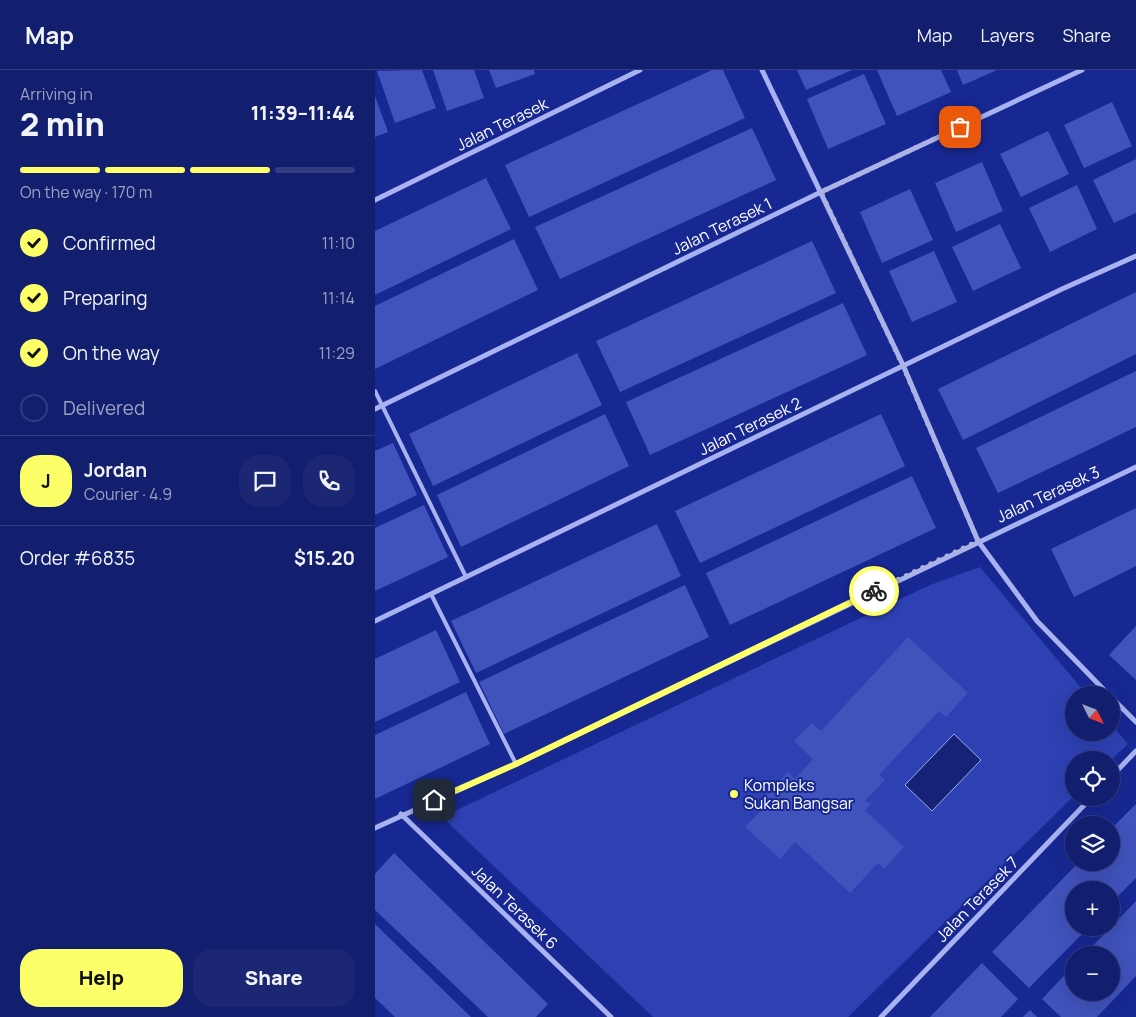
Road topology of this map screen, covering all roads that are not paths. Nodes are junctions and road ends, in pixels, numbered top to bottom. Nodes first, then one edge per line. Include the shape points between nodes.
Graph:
1 (640, 70) edge
2 (762, 70) edge
3 (1082, 70) edge
4 (821, 192) junction
5 (375, 200) edge
6 (1136, 256) edge
7 (903, 366) junction
8 (375, 391) edge
9 (382, 405) junction
10 (375, 409) edge
11 (1136, 467) edge
12 (978, 541) junction
13 (466, 577) junction
14 (431, 594) junction
15 (375, 621) edge
16 (1100, 686) edge
17 (1120, 706) edge
18 (1136, 722) edge
19 (1136, 751) edge
20 (516, 764) junction
21 (1120, 768) edge
22 (1083, 806) edge
23 (401, 814) junction
24 (375, 828) edge
25 (611, 1017) edge
26 (881, 1017) edge

1 - 5 street, Jalan Terasek
2 - 4 street
3 - 4 street, Jalan Terasek 1
4 - 7 street
4 - 9 street, Jalan Terasek 1
6 - 7 street, Jalan Terasek 2
7 - 12 street
7 - 13 street, Jalan Terasek 2
8 - 9 lane
9 - 10 street, Jalan Terasek 1
9 - 13 lane
11 - 12 street, Jalan Terasek 3
12 - 16 street via 1037,621
12 - 20 street, Jalan Terasek 3
13 - 14 street, Jalan Terasek 2
14 - 15 street, Jalan Terasek 2
14 - 20 lane
17 - 18 street
19 - 21 street
20 - 23 street, Jalan Terasek 3
22 - 26 street, Jalan Terasek 7
23 - 24 street, Jalan Terasek 3
23 - 25 street, Jalan Terasek 6

